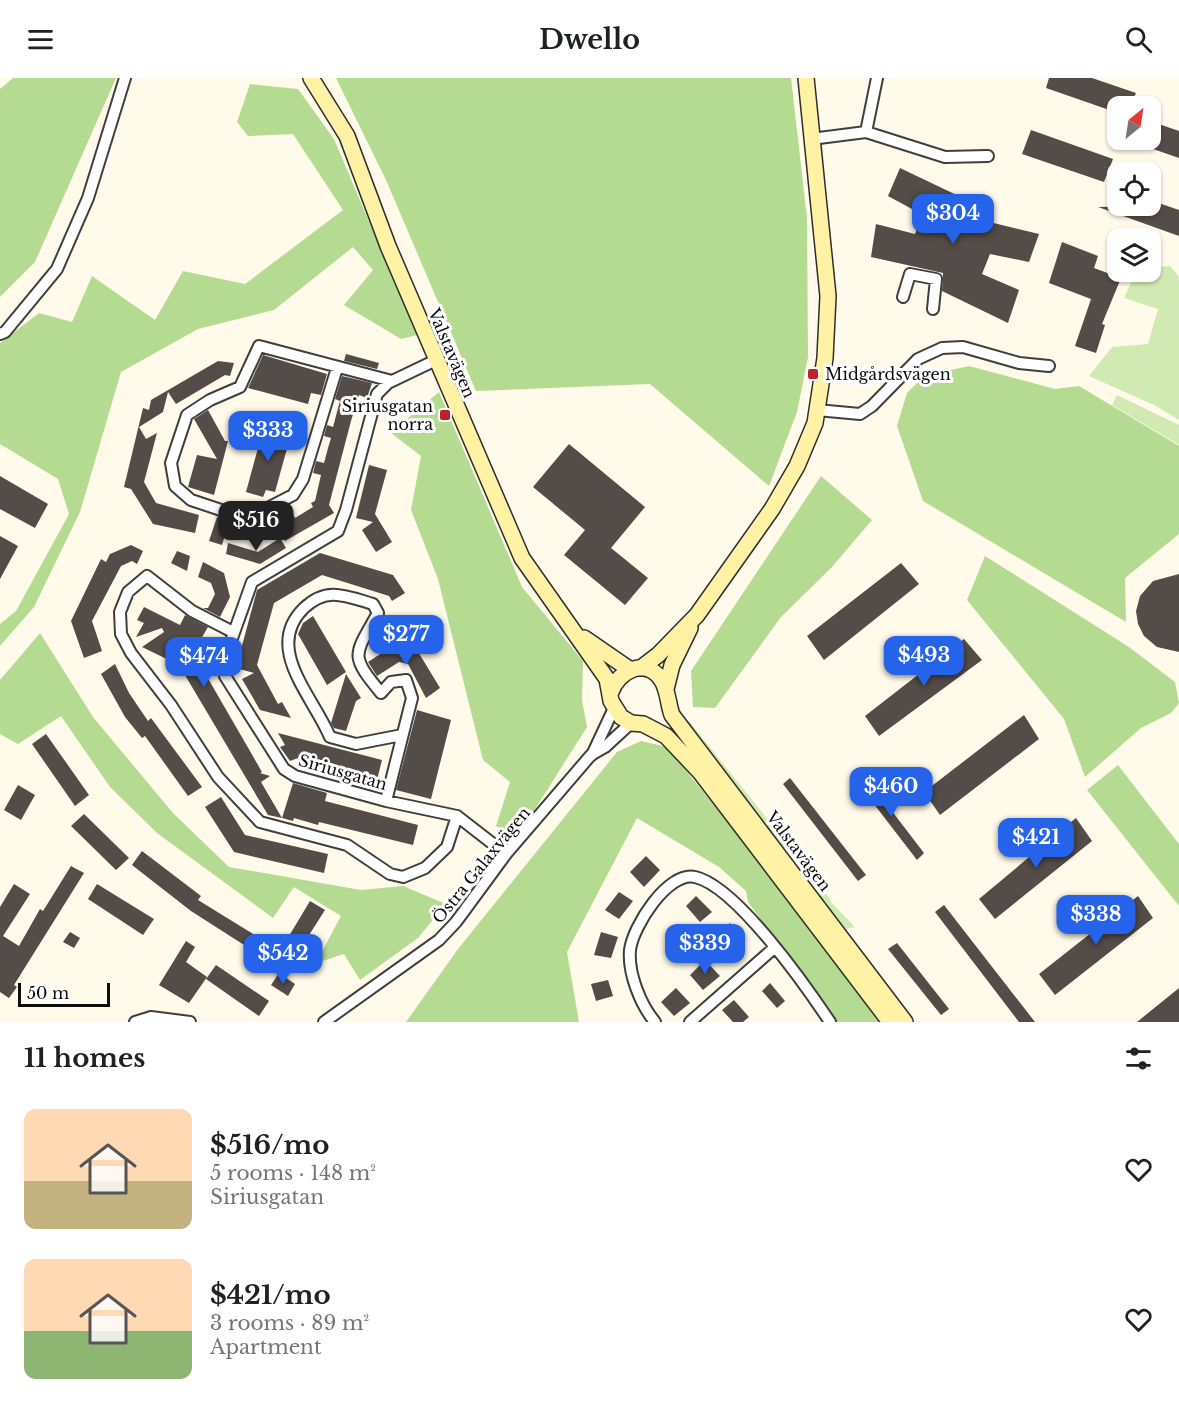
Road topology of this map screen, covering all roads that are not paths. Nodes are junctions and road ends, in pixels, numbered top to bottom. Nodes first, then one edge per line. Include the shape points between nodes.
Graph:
1 (125, 78) edge
2 (311, 78) edge
3 (806, 78) edge
4 (877, 78) edge
5 (866, 132) junction
6 (811, 139) junction
7 (988, 156) dead end
8 (903, 297) dead end
9 (933, 309) dead end
10 (0, 334) edge
11 (436, 360) junction
12 (1049, 366) dead end
13 (337, 368) junction
14 (392, 381) junction
15 (817, 410) junction
16 (697, 615) junction
17 (233, 632) junction
18 (577, 633) junction
19 (635, 669) junction
20 (611, 692) junction
21 (666, 695) junction
22 (614, 708) junction
23 (637, 723) junction
24 (402, 735) junction
25 (591, 756) junction
26 (386, 801) junction
27 (457, 816) junction
28 (506, 854) junction
29 (774, 948) junction
30 (135, 1022) edge
31 (190, 1022) edge
32 (324, 1022) edge
33 (655, 1022) edge
34 (690, 1022) edge
35 (830, 1022) edge
36 (890, 1022) edge
37 (905, 1022) edge

1 - 10 street via 88,198 57,269
2 - 11 street, Valstavägen via 347,136
3 - 6 street
4 - 5 street
5 - 6 street
5 - 7 street via 945,157
6 - 15 street via 828,296
8 - 9 street via 910,274 936,279
11 - 14 street, Siriusgatan
11 - 18 street, Valstavägen via 522,558
12 - 15 street via 1020,363 963,347 942,348 918,359 860,414
13 - 13 street via 259,346 240,387 187,415 171,463 175,486 191,500 224,511 256,514 293,495 303,479
13 - 14 street
14 - 17 street, Siriusgatan via 377,394 371,409 338,531 252,582
15 - 16 street via 815,423 787,483
16 - 19 street via 658,655
16 - 21 street via 672,665
17 - 26 street, Siriusgatan via 225,676 277,762 295,776
17 - 27 street via 192,611 147,576 128,592 120,612 121,634 131,653 218,777 260,822 347,845 390,874 403,877 425,868 447,847
18 - 19 street, Valstavägen
18 - 20 street, Valstavägen via 607,679
19 - 20 street via 619,676
19 - 21 street, Valstavägen via 652,671 661,678
20 - 22 street, Valstavägen
21 - 23 street via 662,711 654,720
21 - 37 street, Valstavägen via 672,715
22 - 23 street, Valstavägen via 621,717
22 - 25 street, Östra Galaxvägen
23 - 25 street, Östra Galaxvägen
23 - 36 street, Valstavägen via 666,736 700,772
24 - 24 street via 412,698 406,680 391,682 381,693 360,666 358,648 378,613 373,604 337,593 312,600 295,617 286,642 290,661 330,737 356,744
24 - 26 street
25 - 28 street, Östra Galaxvägen
26 - 27 street, Siriusgatan
27 - 28 street, Siriusgatan
28 - 32 street, Östra Galaxvägen via 439,940
29 - 33 street via 731,900 706,880 692,876 673,882 644,916 630,949 636,985
29 - 34 street
29 - 35 street
30 - 31 street via 151,1017

